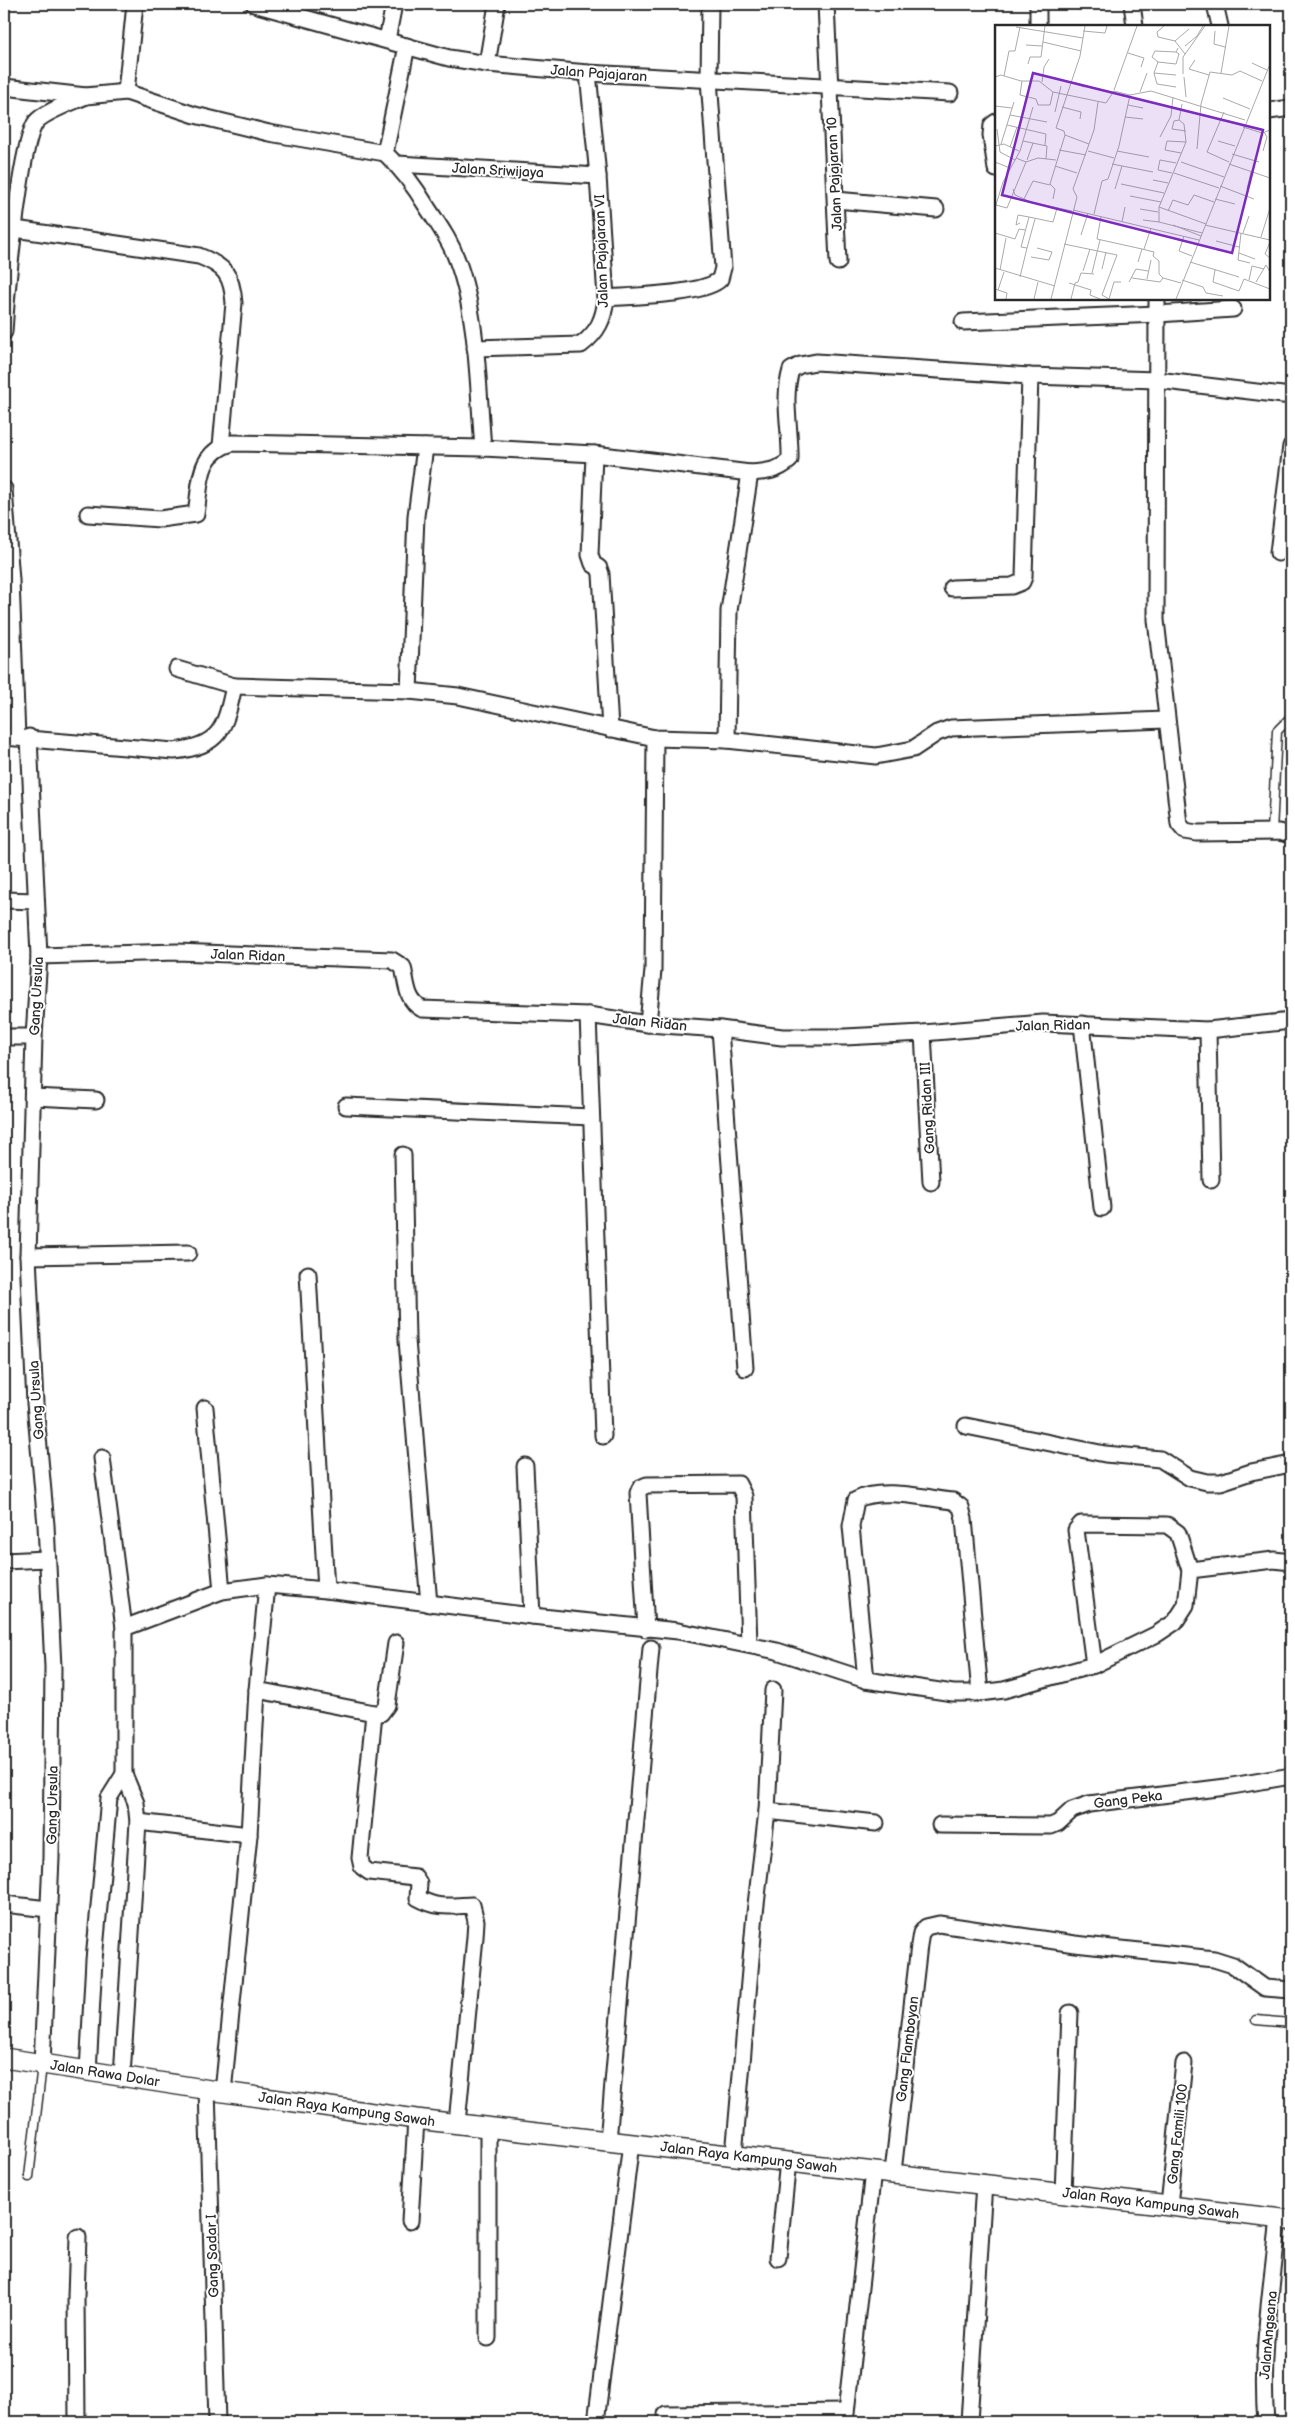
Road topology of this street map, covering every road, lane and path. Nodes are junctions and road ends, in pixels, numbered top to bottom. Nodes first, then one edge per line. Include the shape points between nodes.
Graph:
1 (135, 4) edge
2 (254, 4) edge
3 (394, 4) edge
4 (497, 4) edge
5 (710, 4) edge
6 (826, 4) edge
7 (1038, 4) edge
8 (1132, 4) edge
9 (1215, 4) edge
10 (286, 8) edge
11 (1038, 25) edge
12 (1135, 25) edge
13 (1220, 25) edge
14 (387, 40) junction
15 (407, 46) junction
16 (487, 64) junction
17 (588, 73) junction
18 (709, 80) junction
19 (4, 87) edge
20 (829, 87) junction
21 (126, 92) junction
22 (950, 92) dead end
23 (86, 96) junction
24 (1291, 108) edge
25 (1270, 112) edge
26 (995, 123) edge
27 (385, 152) junction
28 (995, 162) edge
29 (398, 164) junction
30 (598, 176) junction
31 (836, 200) junction
32 (936, 209) dead end
33 (15, 229) junction
34 (838, 262) dead end
35 (606, 298) junction
36 (1157, 300) edge
37 (1233, 308) dead end
38 (1158, 314) junction
39 (963, 322) dead end
40 (4, 332) edge
41 (475, 348) junction
42 (1030, 376) junction
43 (1157, 380) junction
44 (1291, 396) edge
45 (220, 446) junction
46 (1291, 446) edge
47 (425, 447) junction
48 (483, 448) junction
49 (594, 454) junction
50 (750, 473) junction
51 (4, 489) edge
52 (88, 514) dead end
53 (1278, 553) dead end
54 (7, 580) edge
55 (952, 588) dead end
56 (177, 669) dead end
57 (234, 686) junction
58 (409, 692) junction
59 (1291, 717) edge
60 (1166, 720) junction
61 (610, 730) junction
62 (17, 737) edge
63 (655, 738) junction
64 (727, 740) junction
65 (1272, 832) junction
66 (1291, 835) edge
67 (4, 900) edge
68 (36, 901) junction
69 (39, 956) junction
70 (588, 1015) junction
71 (1291, 1021) edge
72 (648, 1024) junction
73 (1082, 1024) junction
74 (720, 1029) junction
75 (1208, 1030) junction
76 (923, 1033) junction
77 (4, 1037) edge
78 (34, 1037) junction
79 (32, 1097) junction
80 (96, 1100) dead end
81 (346, 1106) dead end
82 (591, 1117) junction
83 (403, 1155) dead end
84 (1211, 1180) dead end
85 (931, 1182) dead end
86 (1102, 1208) dead end
87 (188, 1253) dead end
88 (28, 1256) junction
89 (308, 1274) dead end
90 (745, 1368) dead end
91 (205, 1408) dead end
92 (966, 1426) dead end
93 (603, 1436) dead end
94 (102, 1458) dead end
95 (1291, 1464) edge
96 (525, 1466) dead end
97 (46, 1559) junction
98 (4, 1561) edge
99 (1291, 1562) edge
100 (1190, 1570) junction
101 (267, 1585) junction
102 (326, 1590) junction
103 (222, 1591) junction
104 (429, 1604) junction
105 (532, 1616) junction
106 (124, 1628) junction
107 (646, 1629) junction
108 (396, 1643) dead end
109 (749, 1644) junction
110 (651, 1648) dead end
111 (1094, 1665) junction
112 (866, 1680) junction
113 (257, 1690) junction
114 (773, 1690) dead end
115 (980, 1693) junction
116 (374, 1713) junction
117 (124, 1774) junction
118 (1291, 1776) edge
119 (767, 1811) junction
120 (138, 1822) junction
121 (876, 1823) dead end
122 (940, 1825) dead end
123 (248, 1835) junction
124 (4, 1904) edge
125 (48, 1909) junction
126 (1291, 1990) edge
127 (1070, 2013) dead end
128 (1256, 2020) dead end
129 (1291, 2023) edge
130 (4, 2058) edge
131 (1184, 2063) dead end
132 (42, 2064) junction
133 (88, 2072) junction
134 (122, 2076) junction
135 (215, 2090) junction
136 (416, 2118) junction
137 (457, 2123) junction
138 (488, 2126) junction
139 (608, 2141) junction
140 (631, 2143) junction
141 (734, 2155) junction
142 (788, 2161) junction
143 (873, 2171) junction
144 (892, 2172) junction
145 (29, 2177) dead end
146 (984, 2183) junction
147 (1063, 2193) junction
148 (1169, 2205) junction
149 (1285, 2219) edge
150 (410, 2221) dead end
151 (78, 2237) dead end
152 (778, 2258) dead end
153 (488, 2338) dead end
154 (666, 2414) dead end
155 (845, 2417) edge
156 (77, 2422) edge
157 (218, 2422) edge
158 (596, 2422) edge
159 (969, 2422) edge
160 (1266, 2422) edge

1 - 21 street
2 - 10 street, Jalan Pajajaran
3 - 14 street
4 - 16 street
5 - 18 street
6 - 20 street, Jalan Pajajaran 10
7 - 11 street
8 - 12 street
9 - 13 street
10 - 14 street, Jalan Pajajaran
14 - 15 street, Jalan Pajajaran
15 - 16 street, Jalan Pajajaran
15 - 27 street
16 - 17 street, Jalan Pajajaran
17 - 18 street, Jalan Pajajaran
17 - 30 street, Jalan Pajajaran VI
18 - 20 street, Jalan Pajajaran
18 - 35 street via 723,268 720,279 709,287 694,290
19 - 23 street
20 - 22 street, Jalan Pajajaran
20 - 31 street, Jalan Pajajaran 10
21 - 23 street
21 - 27 street via 194,115 259,131
23 - 33 street via 38,120 32,127 24,159
24 - 25 street
26 - 28 street via 991,135
27 - 29 street
29 - 30 street, Jalan Sriwijaya
29 - 41 street via 447,238 457,260
30 - 35 street, Jalan Pajajaran VI
31 - 32 street
31 - 34 street, Jalan Pajajaran 10
33 - 40 street
33 - 45 street via 199,256 223,268 233,286 234,304
35 - 41 street, Jalan Pajajaran VI via 600,326 581,345
36 - 38 street
37 - 38 street
38 - 39 street
38 - 43 street
41 - 48 street
42 - 43 street
42 - 50 street via 816,362 800,365 792,370 786,387 790,460 776,469
42 - 55 street via 1024,577 1022,582 1012,586
43 - 44 street
43 - 60 street via 1156,620
45 - 47 street via 252,442
45 - 52 street via 209,454 205,462 196,514 160,519
46 - 53 street
47 - 48 street
47 - 58 street via 416,516
48 - 49 street
49 - 50 street
49 - 61 street via 590,555 601,574
50 - 64 street via 729,611
51 - 54 street, Gang Ursula
54 - 62 street, Gang Ursula
56 - 57 street
57 - 58 street
57 - 62 street via 226,722 202,746 188,750
58 - 61 street via 484,700
59 - 65 lane via 1277,731
60 - 64 street via 951,728 912,749 876,756
60 - 65 street via 1179,824 1185,831
61 - 63 street
62 - 68 street, Gang Ursula
63 - 64 street
63 - 72 street via 653,970
65 - 66 street
67 - 68 street
68 - 69 street, Gang Ursula
69 - 70 street, Jalan Ridan via 177,952 392,960 403,966 409,998 422,1009
69 - 78 street, Gang Ursula
70 - 72 street, Jalan Ridan
70 - 82 street
71 - 75 street, Jalan Ridan
72 - 74 street, Jalan Ridan
73 - 75 street, Jalan Ridan
73 - 76 street, Jalan Ridan via 1043,1023
73 - 86 street
74 - 76 street, Jalan Ridan via 782,1037
74 - 90 street
75 - 84 street
76 - 85 street, Gang Ridan III
77 - 78 street
78 - 79 street, Gang Ursula
79 - 80 street
79 - 88 street, Gang Ursula
81 - 82 street
82 - 93 street
83 - 104 street via 407,1340
87 - 88 street
88 - 97 street, Gang Ursula
89 - 102 street
91 - 103 street
92 - 95 street via 1105,1454 1160,1459 1190,1478 1207,1482 1221,1482
94 - 106 street
96 - 105 street
97 - 98 street
97 - 125 street, Gang Ursula via 53,1667
99 - 100 street via 1274,1560
100 - 111 street via 1186,1605 1175,1622
100 - 111 street via 1178,1533 1167,1525 1081,1524 1076,1530
101 - 102 street
101 - 103 street
101 - 113 street, Gang Sadar I
102 - 104 street
103 - 106 street
104 - 105 street
105 - 107 street
106 - 117 street
107 - 109 street via 678,1631
107 - 109 street via 640,1488 646,1485 738,1484 744,1496
108 - 116 street via 387,1704 381,1713
109 - 112 street
110 - 139 street
111 - 115 street via 1004,1690
112 - 115 street via 953,1693
112 - 115 street via 851,1526 856,1500 878,1494 953,1501 961,1507 964,1519
113 - 116 street
113 - 123 street, Gang Sadar I
114 - 119 street
116 - 137 street via 360,1858 362,1867 369,1872 415,1877 419,1883 418,1898 428,1904 438,1907 472,1905 475,1911
117 - 120 street via 136,1803
117 - 133 street via 109,1798 94,1960
118 - 122 street, Gang Peka via 1089,1804 1072,1810 1051,1826
119 - 121 street
119 - 141 street
120 - 123 street
120 - 134 street
123 - 135 street, Gang Sadar I
124 - 125 street
125 - 132 street, Gang Ursula
126 - 144 street, Gang Flamboyan via 1265,1988 1232,1965 1214,1959 1075,1944 939,1924 926,1927 919,1945
127 - 147 street
128 - 129 lane
130 - 132 street, Jalan Rawa Dolar
131 - 148 street, Gang Famili 100
132 - 133 street, Jalan Rawa Dolar
132 - 145 lane
133 - 134 street, Jalan Rawa Dolar
134 - 135 street, Jalan Rawa Dolar
135 - 136 street, Jalan Raya Kampung Sawah
135 - 157 street, Gang Sadar I
136 - 137 street, Jalan Raya Kampung Sawah
136 - 150 street
137 - 138 street, Jalan Raya Kampung Sawah
138 - 139 street, Jalan Raya Kampung Sawah
138 - 153 street
139 - 140 street, Jalan Raya Kampung Sawah
140 - 141 street, Jalan Raya Kampung Sawah
140 - 158 street
141 - 142 street, Jalan Raya Kampung Sawah
142 - 143 street, Jalan Raya Kampung Sawah
142 - 152 street
143 - 144 street, Jalan Raya Kampung Sawah
143 - 155 street
144 - 146 street, Jalan Raya Kampung Sawah
146 - 147 street, Jalan Raya Kampung Sawah
146 - 159 street
147 - 148 street, Jalan Raya Kampung Sawah
148 - 149 street, Jalan Raya Kampung Sawah
149 - 160 street, JalanAngsana via 1267,2330
151 - 156 street
154 - 155 street

